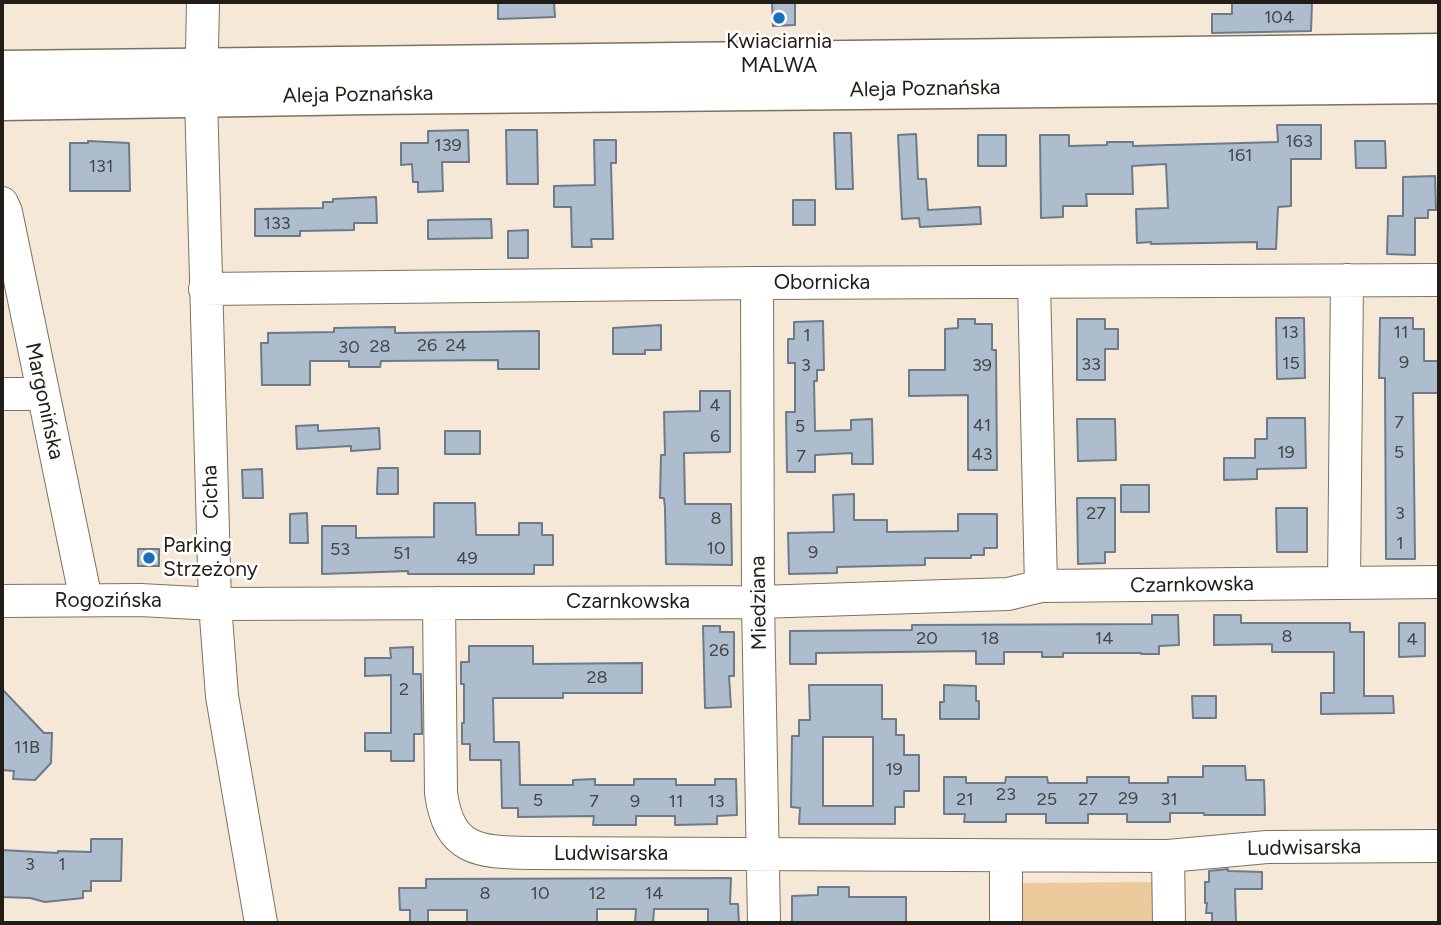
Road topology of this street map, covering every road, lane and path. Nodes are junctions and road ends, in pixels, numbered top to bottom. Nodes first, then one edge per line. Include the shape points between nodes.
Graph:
1 (203, 2) edge
2 (1439, 53) edge
3 (2, 70) edge
4 (201, 83) junction
5 (1439, 84) edge
6 (2, 101) edge
7 (2, 203) edge
8 (1347, 280) junction
9 (1439, 280) edge
10 (757, 283) junction
11 (1034, 283) junction
12 (205, 289) junction
13 (2, 394) edge
14 (43, 394) junction
15 (1439, 582) edge
16 (1344, 583) junction
17 (1041, 586) junction
18 (86, 600) junction
19 (2, 601) edge
20 (758, 602) junction
21 (439, 603) junction
22 (215, 604) junction
23 (1439, 846) edge
24 (762, 855) junction
25 (1006, 856) junction
26 (1168, 856) junction
27 (261, 923) edge
28 (764, 923) edge
29 (1006, 923) edge
30 (1169, 923) edge

1 - 4 street, Cicha
2 - 4 main road, Aleja Poznańska
3 - 4 main road, Aleja Poznańska
4 - 5 main road, Aleja Poznańska via 438,94
4 - 6 main road, Aleja Poznańska
4 - 12 street, Cicha
7 - 14 street, Margonińska
8 - 9 street, Obornicka
8 - 11 street, Obornicka
8 - 16 street
10 - 11 street, Obornicka
10 - 12 street, Obornicka
10 - 20 street, Miedziana
11 - 17 street
12 - 22 street, Cicha
13 - 14 street
14 - 18 street, Margonińska
15 - 16 street, Czarnkowska
16 - 17 street, Czarnkowska
17 - 20 street, Czarnkowska via 1008,594
18 - 19 street, Rogozińska
18 - 22 street, Rogozińska
20 - 21 street, Czarnkowska
20 - 24 street, Miedziana
21 - 22 street, Czarnkowska
21 - 24 street, Ludwisarska via 441,793 449,824 458,837 473,846 506,853
22 - 27 street, Cicha via 222,696
23 - 26 street, Ludwisarska via 1267,846
24 - 25 street, Ludwisarska
24 - 28 street, Miedziana
25 - 26 street, Ludwisarska
25 - 29 street
26 - 30 street

